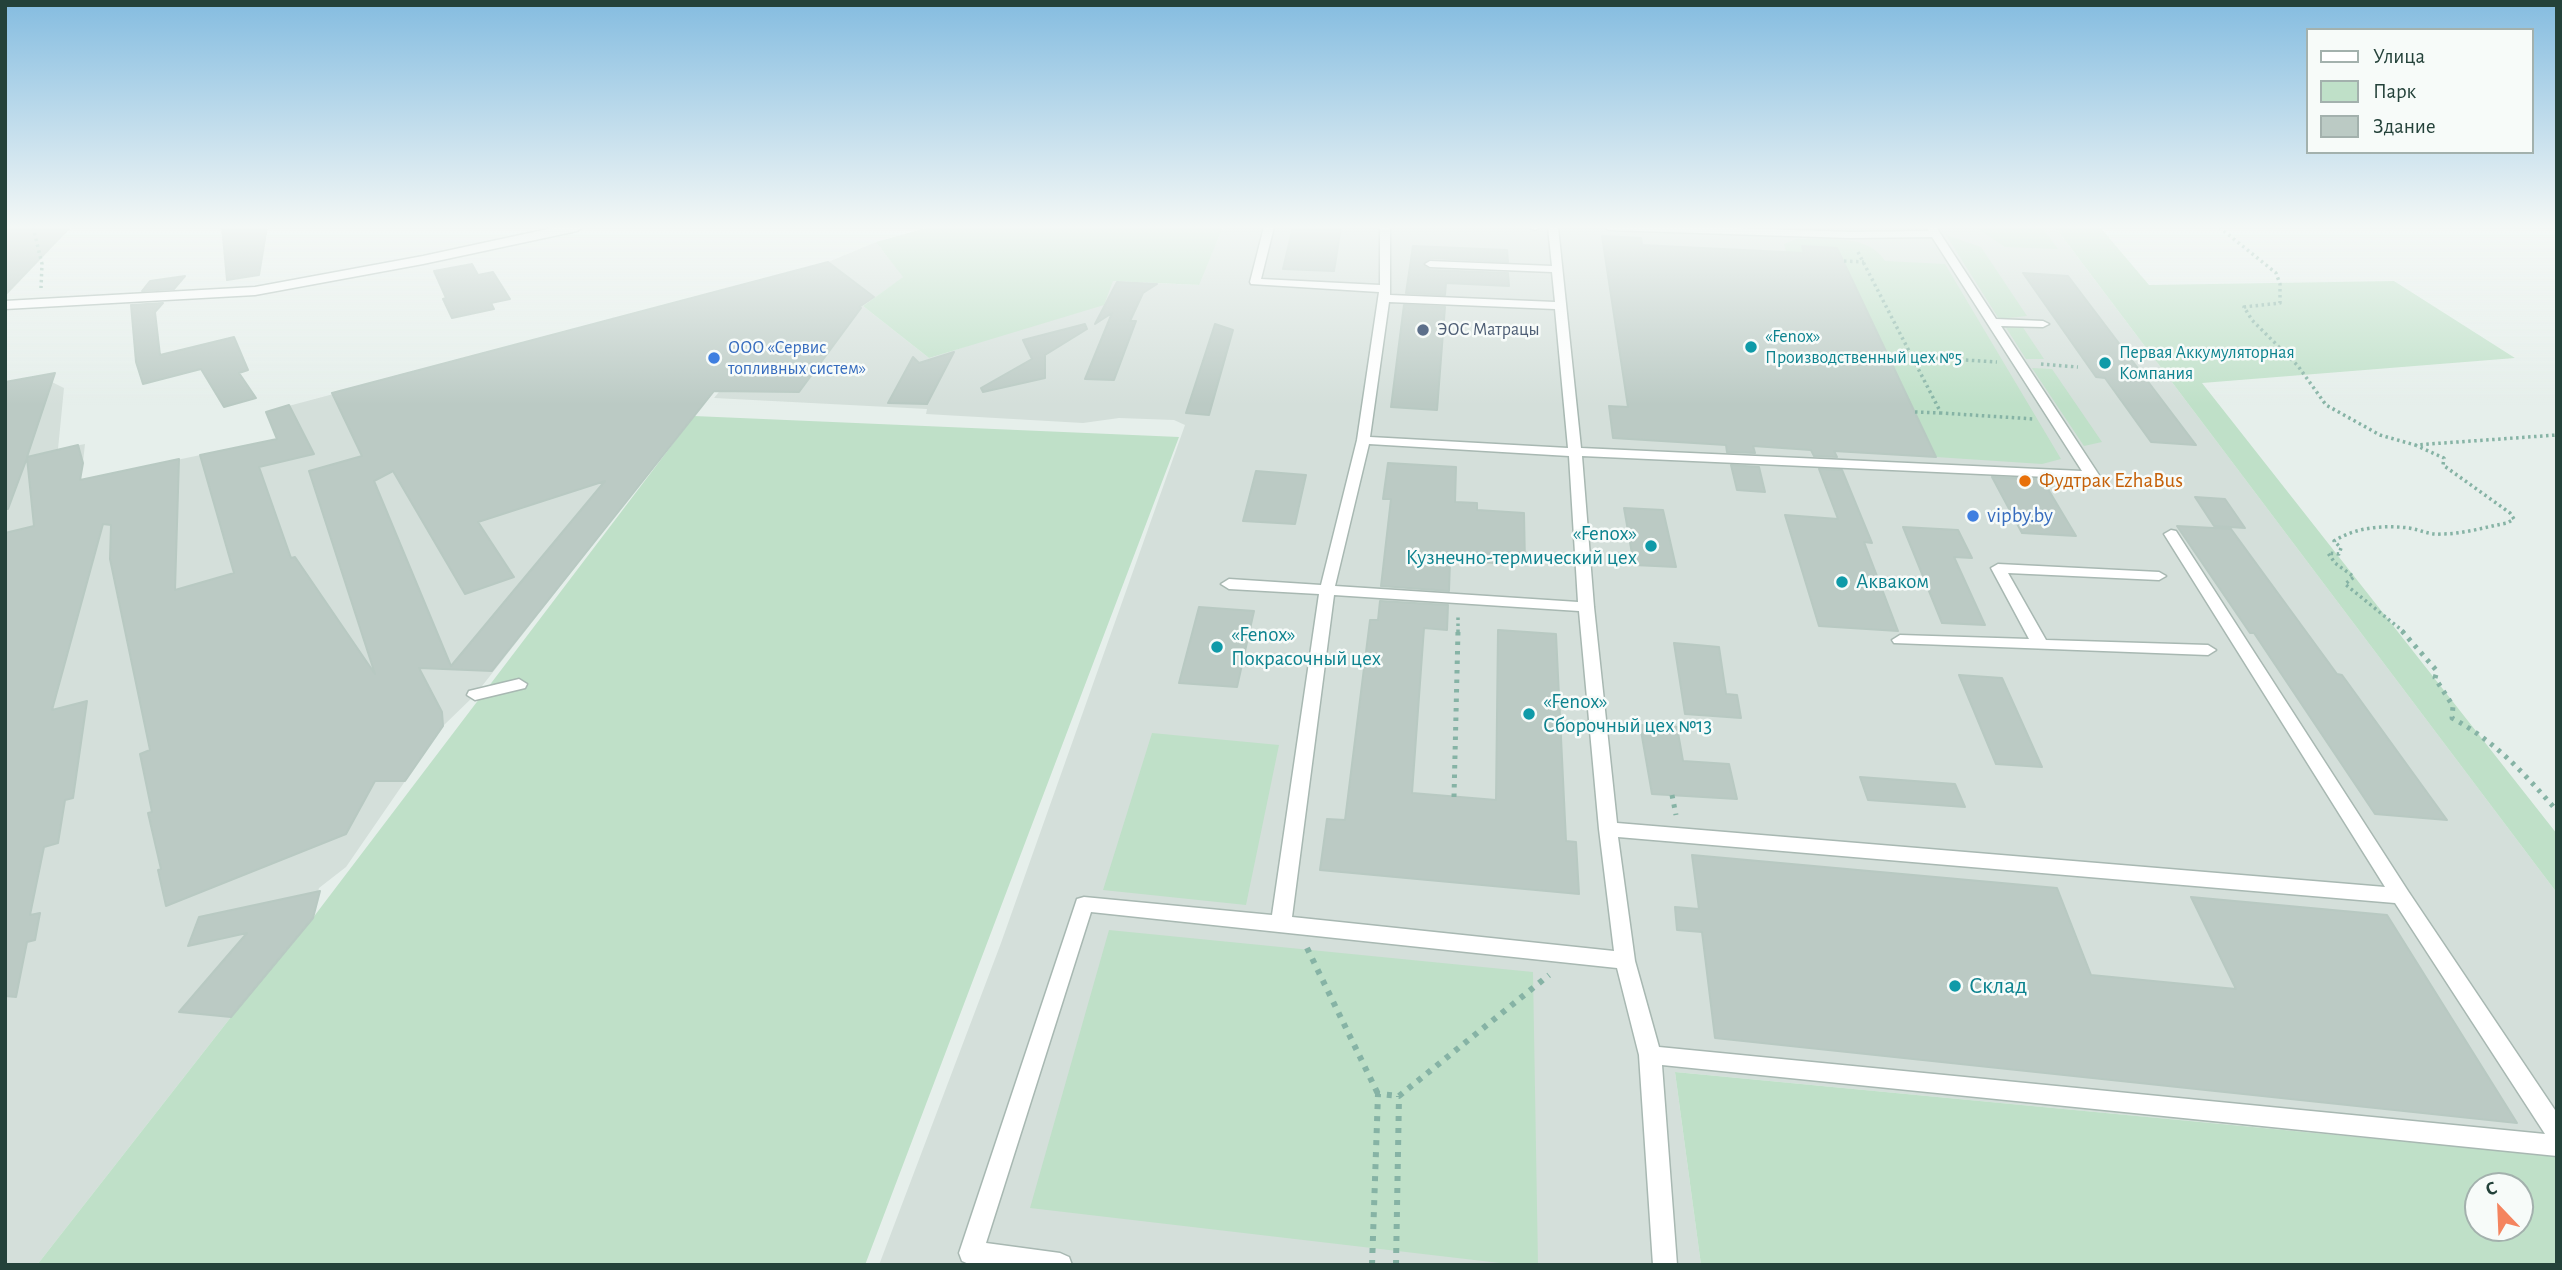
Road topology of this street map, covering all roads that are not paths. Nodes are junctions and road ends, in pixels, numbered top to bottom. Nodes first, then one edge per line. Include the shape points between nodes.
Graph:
1 (285, 286) edge
2 (1305, 286) edge
3 (1384, 286) edge
4 (1558, 286) edge
5 (1968, 286) edge
6 (1384, 293) junction
7 (5, 304) edge
8 (1560, 306) junction
9 (1992, 322) junction
10 (2043, 324) dead end
11 (1363, 440) junction
12 (1574, 452) junction
13 (2171, 534) dead end
14 (2159, 576) dead end
15 (1229, 584) dead end
16 (1327, 590) junction
17 (1586, 607) junction
18 (1900, 640) dead end
19 (2040, 645) junction
20 (2208, 650) dead end
21 (519, 684) dead end
22 (475, 695) dead end
23 (1608, 829) junction
24 (2401, 896) junction
25 (1289, 925) junction
26 (1625, 961) junction
27 (1650, 1055) junction
28 (2557, 1133) edge
29 (2557, 1146) edge
30 (969, 1259) edge
31 (1060, 1265) edge
32 (1665, 1265) edge

1 - 7 street via 255,292
2 - 6 lane
3 - 6 lane
4 - 8 lane
5 - 9 lane
6 - 8 lane
6 - 11 lane
8 - 12 lane
9 - 10 lane
9 - 12 lane via 2092,475
11 - 12 lane
11 - 16 lane
12 - 17 lane
13 - 24 lane
14 - 19 lane via 1998,568
15 - 16 lane
16 - 17 lane
16 - 25 lane
17 - 23 lane
18 - 19 lane
19 - 20 lane
21 - 22 lane
23 - 24 lane
23 - 26 lane
24 - 28 lane
25 - 26 lane
25 - 30 lane via 1084,904
26 - 27 lane
27 - 29 lane
27 - 32 lane
30 - 31 lane

